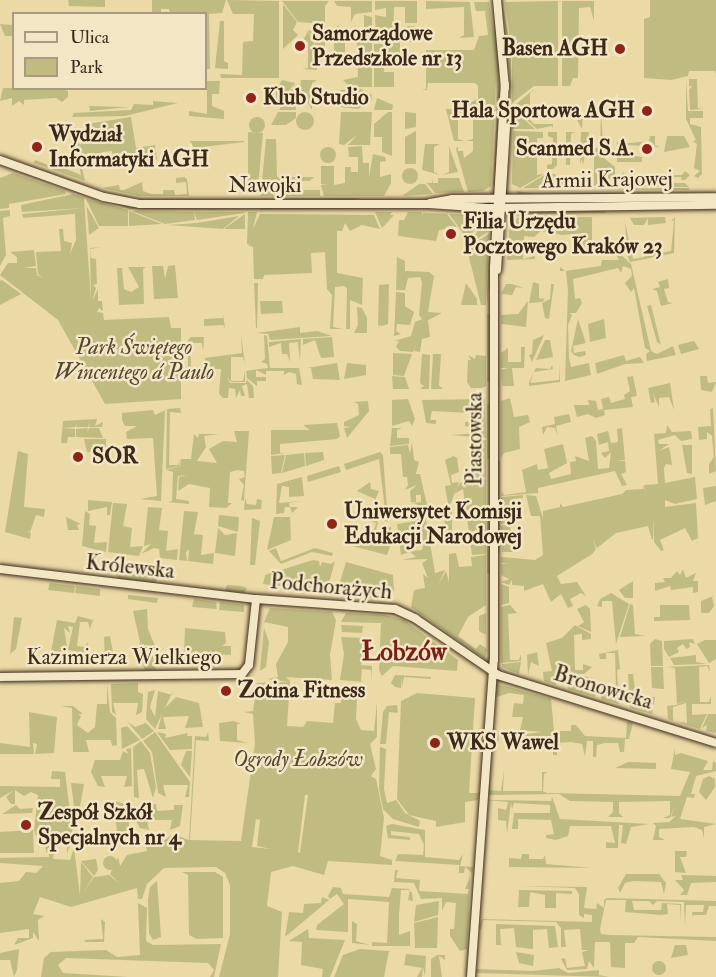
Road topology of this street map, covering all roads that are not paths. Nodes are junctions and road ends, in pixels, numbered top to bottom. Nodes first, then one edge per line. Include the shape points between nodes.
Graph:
1 (497, 0) edge
2 (0, 160) edge
3 (716, 196) edge
4 (501, 203) junction
5 (716, 205) edge
6 (0, 568) edge
7 (256, 599) junction
8 (492, 672) junction
9 (0, 677) edge
10 (716, 741) edge
11 (471, 977) edge

1 - 4 street, Piastowska via 505,84
2 - 4 street, Nawojki via 104,197 135,203 429,204 452,199
3 - 4 street, Armii Krajowej
4 - 5 street, Armii Krajowej
4 - 8 street, Piastowska via 501,255 495,277
6 - 7 street, Królewska
7 - 8 street, Podchorążych via 398,610
7 - 9 street, Kazimierza Wielkiego via 249,665 240,674
8 - 10 street, Bronowicka
8 - 11 street, Piastowska

